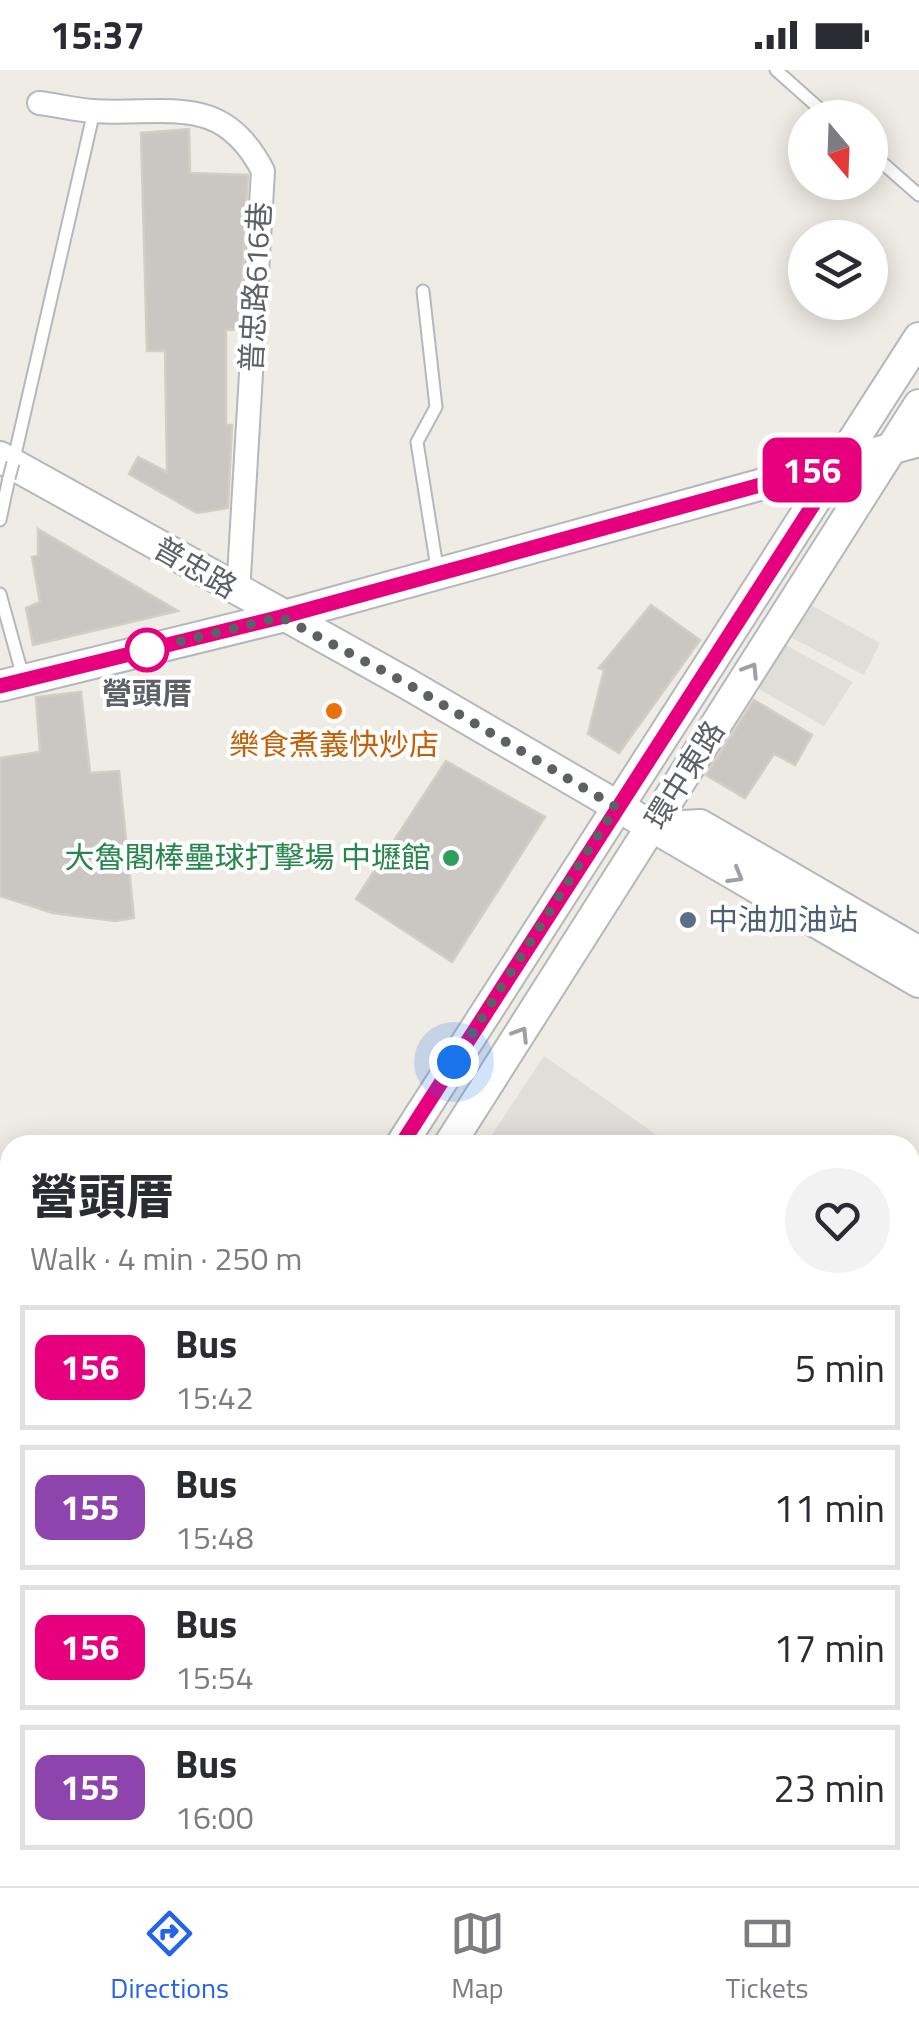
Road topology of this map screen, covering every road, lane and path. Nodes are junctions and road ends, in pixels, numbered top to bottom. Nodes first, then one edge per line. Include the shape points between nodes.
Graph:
1 (776, 70) edge
2 (810, 100) edge
3 (39, 103) dead end
4 (94, 112) junction
5 (888, 168) edge
6 (919, 195) edge
7 (423, 291) dead end
8 (919, 338) edge
9 (919, 405) edge
10 (905, 445) edge
11 (840, 463) junction
12 (7, 466) edge
13 (0, 520) edge
14 (438, 574) junction
15 (238, 592) junction
16 (0, 594) edge
17 (281, 617) junction
18 (12, 683) edge
19 (616, 807) junction
20 (651, 828) junction
21 (919, 952) edge
22 (919, 982) edge
23 (407, 1135) edge
24 (455, 1135) edge

1 - 2 lane
3 - 4 street, 普忠路616巷
4 - 12 lane
4 - 15 street, 普忠路616巷 via 168,108 230,126 263,172
5 - 6 lane
7 - 14 lane via 436,406 417,442
8 - 11 street, 環中東路
9 - 10 street, 環中東路
10 - 11 street
20 -> 10 street, 環中東路
11 - 14 street
11 - 19 street, 環中東路
12 - 13 lane
12 - 15 street, 普忠路
14 - 17 street
15 - 17 street, 普忠路
16 - 18 lane
17 - 18 street
17 - 19 street, 普忠路
19 - 20 street, 普忠路
19 - 23 street, 環中東路
20 - 21 street via 700,825
20 -> 22 street, 普忠路
24 -> 20 street, 環中東路

